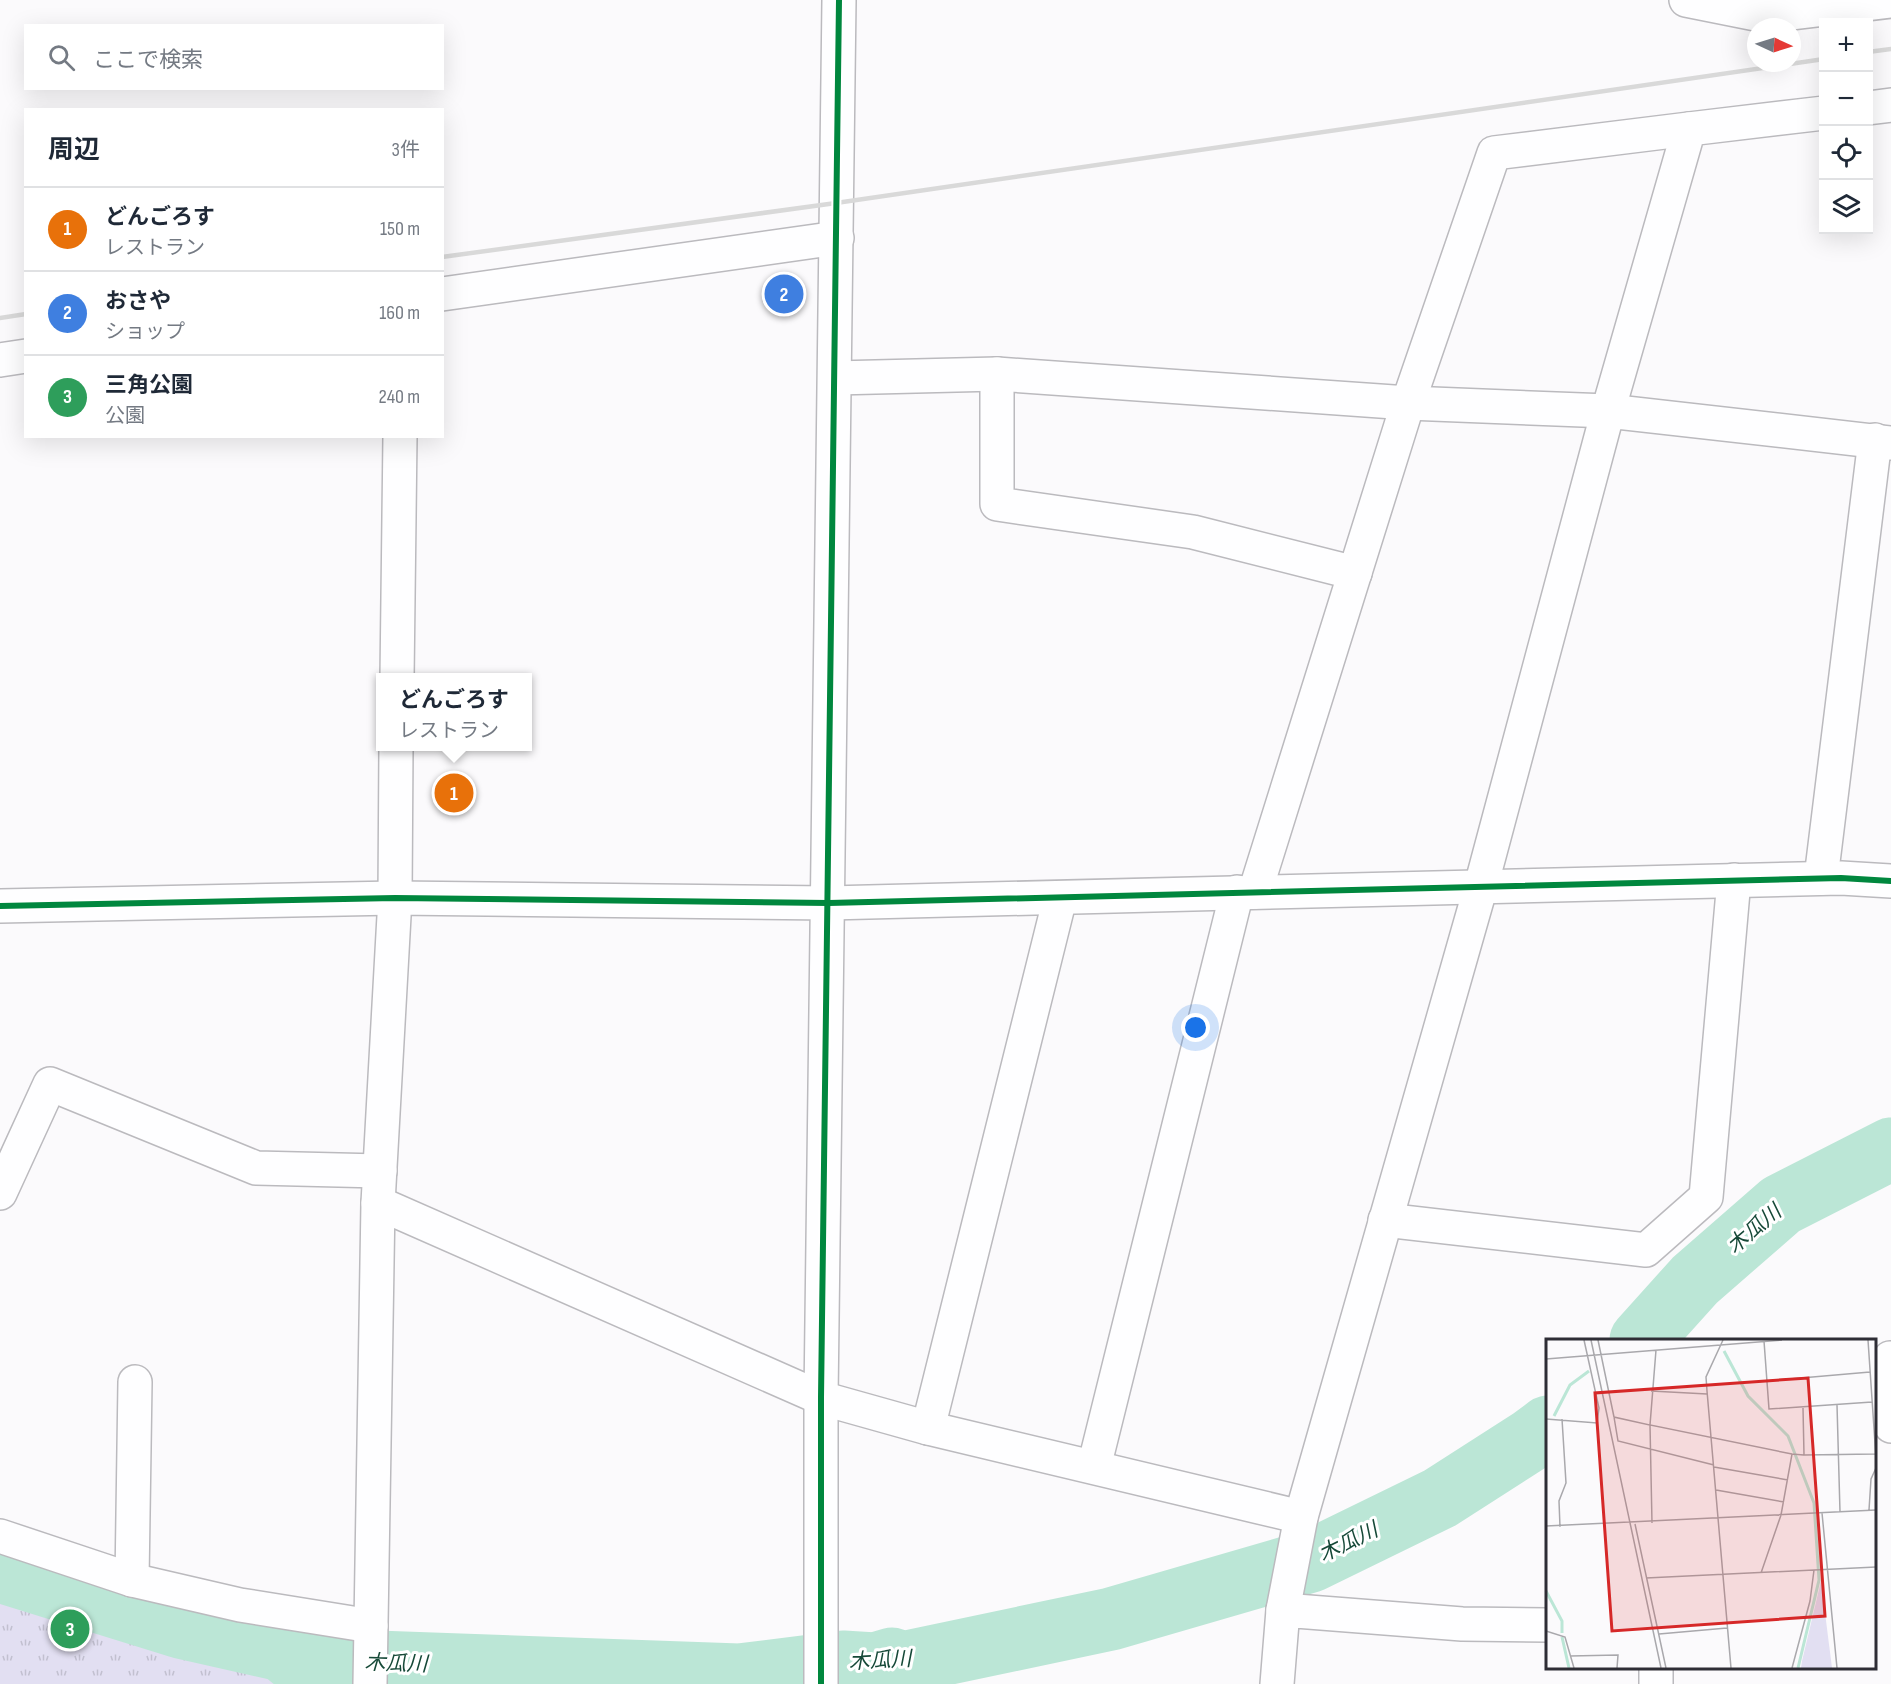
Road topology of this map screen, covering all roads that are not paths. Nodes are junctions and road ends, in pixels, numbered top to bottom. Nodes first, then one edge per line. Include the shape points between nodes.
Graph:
1 (839, 0) edge
2 (1686, 0) edge
3 (1891, 1) edge
4 (1891, 105) edge
5 (1873, 107) edge
6 (1819, 114) edge
7 (1689, 129) junction
8 (837, 238) junction
9 (444, 294) edge
10 (24, 356) edge
11 (0, 360) edge
12 (997, 374) junction
13 (835, 378) junction
14 (1408, 403) junction
15 (1608, 411) junction
16 (400, 438) edge
17 (1883, 441) edge
18 (1355, 573) junction
19 (397, 673) edge
20 (396, 751) edge
21 (1821, 878) junction
22 (1734, 880) junction
23 (1891, 881) edge
24 (1481, 886) junction
25 (1246, 892) junction
26 (395, 898) junction
27 (1060, 898) junction
28 (829, 903) junction
29 (0, 906) edge
30 (379, 1187) junction
31 (0, 1193) edge
32 (1385, 1220) junction
33 (1885, 1359) edge
34 (135, 1382) dead end
35 (821, 1398) junction
36 (1891, 1426) edge
37 (928, 1428) junction
38 (1094, 1467) junction
39 (1301, 1517) junction
40 (0, 1536) edge
41 (132, 1581) junction
42 (1283, 1611) junction
43 (1546, 1625) edge
44 (371, 1626) junction
45 (370, 1684) edge
46 (821, 1684) edge
47 (1276, 1684) edge

1 - 8 street
2 - 3 street via 1766,16
4 - 5 street
6 - 7 street
7 - 14 street via 1494,153
7 - 15 street
8 - 9 street
8 - 13 street
10 - 11 street
12 - 13 street
12 - 14 street
12 - 18 street via 997,504 1193,532
13 - 28 street
14 - 15 street
14 - 18 street
15 - 17 street
15 - 24 street
16 - 19 street
17 - 21 street
18 - 25 street
20 - 26 street
21 - 22 street
21 - 23 street
22 - 24 street
22 - 32 street via 1706,1197 1646,1250
24 - 25 street
24 - 32 street
25 - 27 street
25 - 38 street
26 - 28 street
26 - 29 street
26 - 30 street
27 - 28 street
27 - 37 street
28 - 35 street
30 - 31 street via 256,1168 50,1084
30 - 35 street
30 - 44 street
32 - 39 street
33 - 36 street
34 - 41 street
35 - 37 street
35 - 46 street
37 - 38 street
38 - 39 street
39 - 42 street
40 - 41 street
41 - 44 street via 240,1605
42 - 43 street via 1462,1624
42 - 47 street
44 - 45 street

